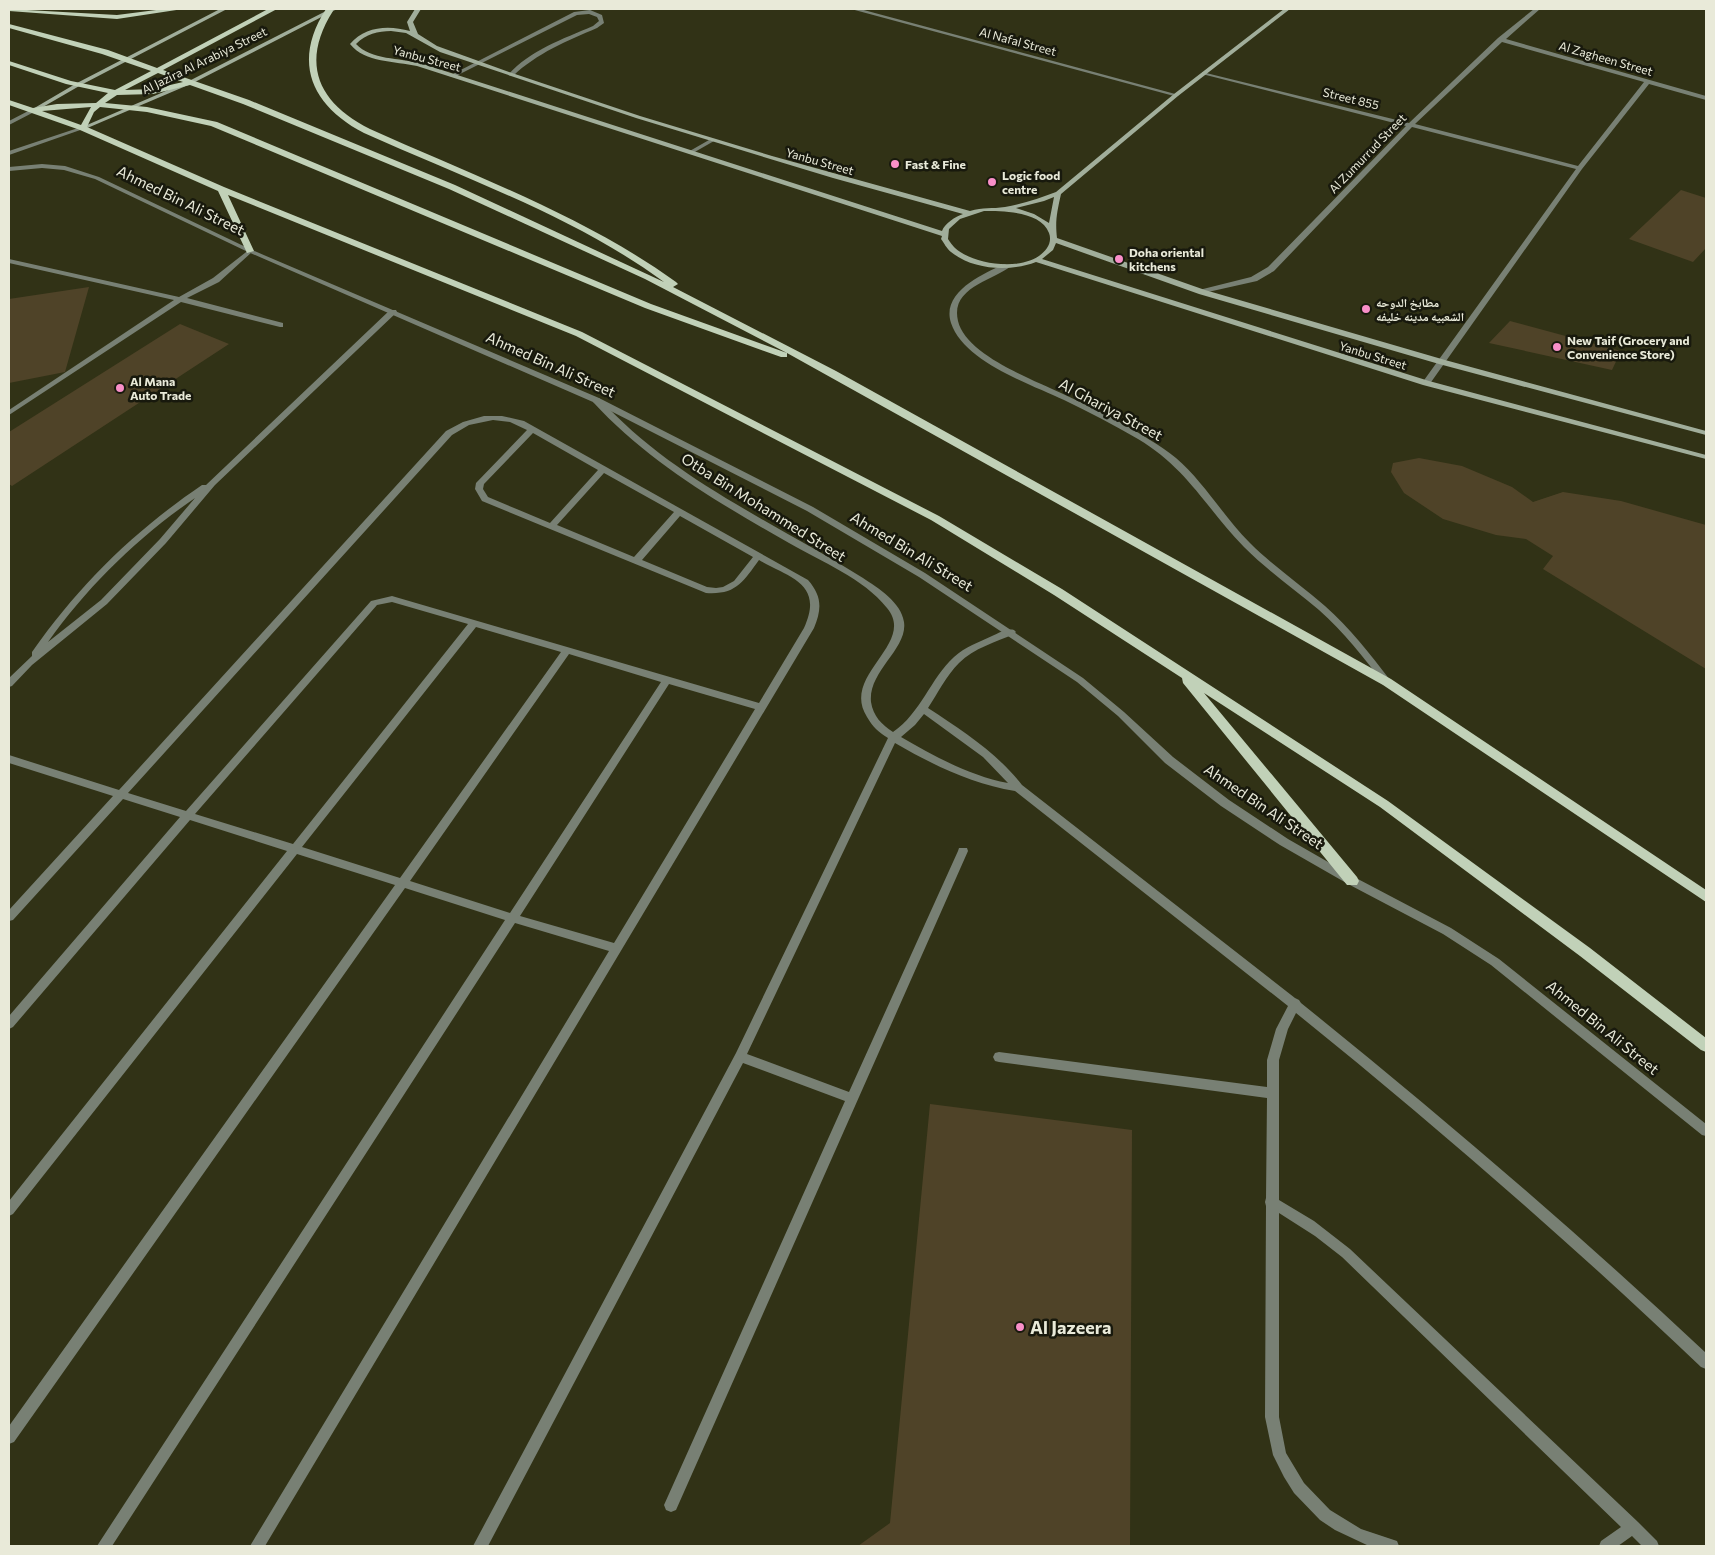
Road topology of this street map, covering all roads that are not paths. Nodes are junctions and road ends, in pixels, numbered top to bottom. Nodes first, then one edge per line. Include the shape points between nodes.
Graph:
1 (9, 9) edge
2 (179, 9) edge
3 (224, 9) edge
4 (274, 9) edge
5 (418, 9) edge
6 (854, 9) edge
7 (1288, 9) edge
8 (1537, 9) edge
9 (331, 10) edge
10 (9, 26) edge
11 (415, 35) junction
12 (1500, 39) junction
13 (126, 59) junction
14 (9, 63) edge
15 (477, 64) junction
16 (158, 70) junction
17 (1204, 74) junction
18 (512, 75) junction
19 (452, 76) junction
20 (1648, 81) junction
21 (191, 82) junction
22 (79, 84) junction
23 (117, 92) junction
24 (1176, 95) junction
25 (1706, 98) edge
26 (9, 102) edge
27 (99, 103) junction
28 (133, 106) junction
29 (34, 110) junction
30 (9, 123) edge
31 (1411, 124) junction
32 (83, 128) junction
33 (711, 140) junction
34 (691, 152) junction
35 (9, 153) edge
36 (1580, 168) junction
37 (9, 169) edge
38 (221, 189) junction
39 (1058, 193) junction
40 (1005, 209) junction
41 (968, 213) junction
42 (1052, 230) junction
43 (944, 234) junction
44 (1055, 240) junction
45 (250, 251) junction
46 (1036, 260) junction
47 (9, 261) edge
48 (1007, 266) junction
49 (1202, 292) junction
50 (180, 299) junction
51 (699, 304) junction
52 (393, 312) junction
53 (280, 325) dead end
54 (1442, 362) junction
55 (833, 373) junction
56 (1426, 383) junction
57 (596, 400) junction
58 (9, 413) edge
59 (532, 429) junction
60 (1706, 433) edge
61 (1706, 457) edge
62 (603, 469) junction
63 (212, 483) junction
64 (679, 512) junction
65 (551, 527) junction
66 (758, 556) junction
67 (636, 561) junction
68 (474, 623) junction
69 (1011, 632) junction
70 (567, 650) junction
71 (29, 663) junction
72 (1179, 670) junction
73 (667, 680) junction
74 (1387, 682) junction
75 (9, 684) edge
76 (759, 707) junction
77 (923, 709) junction
78 (893, 737) junction
79 (9, 759) edge
80 (1018, 788) junction
81 (120, 794) junction
82 (188, 815) junction
83 (295, 848) junction
84 (963, 851) dead end
85 (1352, 881) junction
86 (402, 882) junction
87 (1706, 897) edge
88 (9, 917) edge
89 (512, 918) junction
90 (615, 948) junction
91 (1295, 1003) junction
92 (9, 1024) edge
93 (1706, 1046) edge
94 (740, 1058) junction
95 (999, 1058) dead end
96 (1271, 1093) junction
97 (853, 1099) junction
98 (1706, 1131) edge
99 (1271, 1202) junction
100 (9, 1210) edge
101 (1706, 1362) edge
102 (9, 1437) edge
103 (671, 1505) dead end
104 (1633, 1527) junction
105 (483, 1545) edge
106 (104, 1546) edge
107 (257, 1546) edge
108 (1392, 1546) edge
109 (1606, 1546) edge
110 (1652, 1546) edge

1 - 2 main road via 117,17
3 - 13 street
4 - 16 main road
5 - 11 street via 410,22
6 - 24 street, Al Nafal Street
7 - 17 street
8 - 12 street, Al Zumurrud Street
9 - 21 street, Al Jazira Al Arabiya Street
9 - 51 main road via 317,31 310,62 327,102 349,121 595,233 648,264
10 - 13 main road
11 - 15 street, Yanbu Street via 433,48
11 - 19 street, Yanbu Street via 382,30 362,36 353,44 367,55 418,64
12 - 20 street, Al Zagheen Street
12 - 31 street, Al Zumurrud Street
13 - 16 main road
13 - 22 street
14 - 22 main road
15 - 18 street, Yanbu Street
15 - 18 street via 576,13 590,12 600,16 602,22 526,60
15 - 19 street
16 - 21 main road
16 - 23 main road
17 - 24 street
17 - 31 street, Street 855
18 - 33 street, Yanbu Street
19 - 34 street, Yanbu Street
20 - 25 street, Al Zagheen Street
20 - 36 street
21 - 23 main road via 153,91
21 - 28 street, Al Jazira Al Arabiya Street
21 - 51 main road via 452,187 648,277
22 - 23 main road
22 - 29 street
23 - 27 main road
24 - 39 street
26 - 29 main road, Ahmed Bin Ali Street
27 - 28 main road
27 - 29 main road
27 - 32 main road via 90,111
28 - 32 street, Al Jazira Al Arabiya Street
28 - 55 main road via 214,124 648,306
29 - 30 street
29 - 32 main road, Ahmed Bin Ali Street
31 - 36 street, Street 855
31 - 49 street, Al Zumurrud Street via 1271,269 1254,279
32 - 35 street
32 - 38 main road, Ahmed Bin Ali Street
33 - 34 street
33 - 41 street, Yanbu Street
34 - 43 street, Yanbu Street
36 - 54 street
37 - 45 street, Ahmed Bin Ali Street via 65,168 97,178
38 - 45 main road
38 - 72 main road, Ahmed Bin Ali Street via 579,334 935,518
39 - 40 street
39 - 42 street
40 - 41 street
40 - 42 street via 1031,215
41 - 43 street via 948,226
42 - 44 street
43 - 48 street via 945,242 961,257 983,264
44 - 46 street via 1053,248
44 - 49 street, Yanbu Street
45 - 50 street via 216,280
45 - 52 street, Ahmed Bin Ali Street
46 - 48 street
46 - 56 street, Yanbu Street
47 - 50 street
48 - 74 street, Al Ghariya Street via 967,288 956,303 953,319 958,335 972,350 993,363 1139,436 1162,452 1199,488 1248,547 1333,619
49 - 54 street, Yanbu Street
50 - 53 street
50 - 58 street
51 - 55 main road
52 - 57 street, Ahmed Bin Ali Street
52 - 63 street
54 - 56 street
54 - 60 street, Yanbu Street
55 - 74 main road
56 - 61 street, Yanbu Street
57 - 69 street, Ahmed Bin Ali Street via 810,509
57 - 78 street, Otba Bin Mohammed Street via 628,433 678,470 878,593 894,609 899,619 899,632 864,690 868,716
59 - 62 street
59 - 65 street via 484,478 479,489 485,499
59 - 81 street via 498,417 470,421 449,433
62 - 64 street
62 - 65 street
63 - 71 street via 104,602
63 - 71 street via 168,512 109,563 74,601
64 - 66 street
64 - 67 street
65 - 67 street
66 - 67 street via 734,586 716,592
66 - 76 street via 805,582 812,590 817,608 809,628
68 - 70 street
68 - 82 street via 392,599 374,603
68 - 83 street
69 - 77 street via 964,654 951,665
69 - 85 street, Ahmed Bin Ali Street via 1080,680 1200,785 1284,842
70 - 73 street
70 - 86 street
71 - 75 street
72 - 85 main road
72 - 93 main road, Ahmed Bin Ali Street via 1384,804
73 - 76 street
73 - 89 street
74 - 87 main road
76 - 90 street
77 - 78 street via 911,725
77 - 80 street via 987,753
78 - 80 street via 979,780
78 - 94 street
79 - 81 street
80 - 91 street
81 - 82 street
81 - 88 street
82 - 83 street
82 - 92 street
83 - 86 street
83 - 100 street
84 - 97 street
85 - 98 street, Ahmed Bin Ali Street via 1414,913 1494,962
86 - 89 street
86 - 102 street
89 - 90 street
89 - 106 street
90 - 107 street
91 - 96 street via 1272,1060
91 - 101 street via 1471,1149
94 - 97 street
94 - 105 street
95 - 96 street
96 - 99 street
97 - 103 street
99 - 104 street via 1298,1215 1346,1253
99 - 108 street via 1272,1417 1280,1454 1300,1490 1330,1520 1366,1541
104 - 109 street
104 - 110 street

